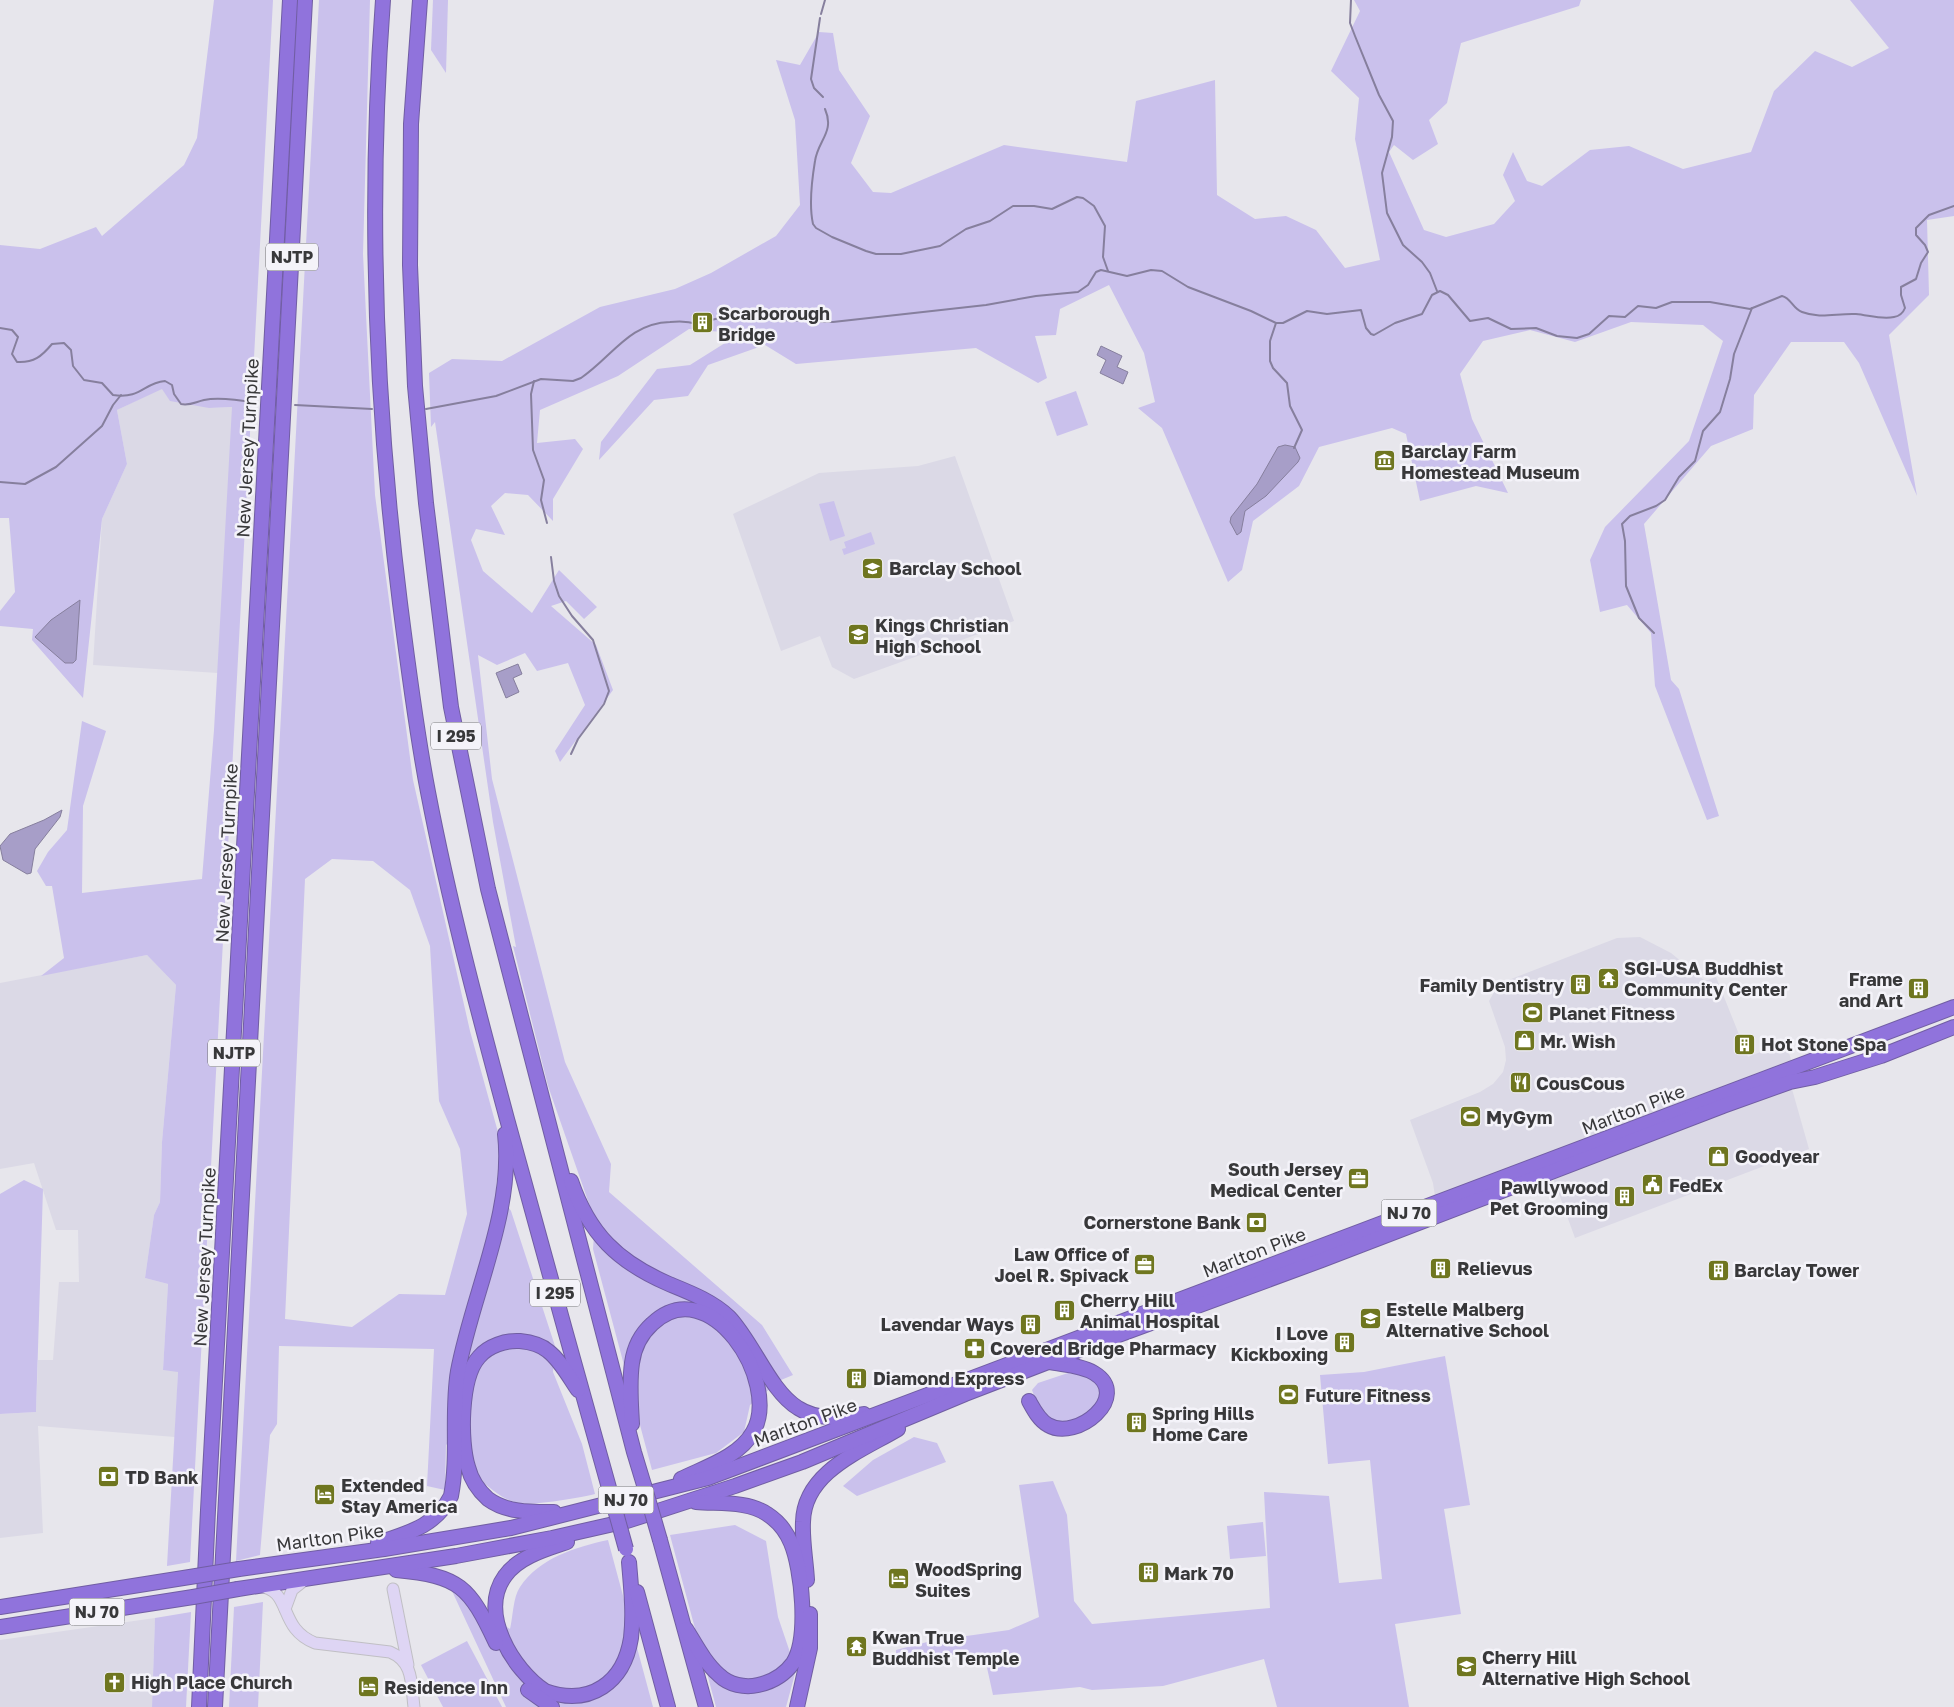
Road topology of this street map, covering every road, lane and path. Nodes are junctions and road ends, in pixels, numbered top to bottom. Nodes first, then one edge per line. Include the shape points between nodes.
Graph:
1 (290, 0) edge
2 (306, 0) edge
3 (383, 0) edge
4 (420, 0) edge
5 (1954, 1007) edge
6 (1954, 1027) edge
7 (536, 1080) junction
8 (500, 1092) junction
9 (1436, 1203) junction
10 (1322, 1260) junction
11 (1048, 1362) junction
12 (584, 1397) junction
13 (1029, 1401) dead end
14 (902, 1406) junction
15 (935, 1407) junction
16 (634, 1452) junction
17 (658, 1491) junction
18 (688, 1502) junction
19 (578, 1512) junction
20 (600, 1528) junction
21 (337, 1555) junction
22 (627, 1556) junction
23 (372, 1569) junction
24 (311, 1578) junction
25 (258, 1586) junction
26 (393, 1589) dead end
27 (0, 1607) edge
28 (285, 1609) junction
29 (0, 1626) edge
30 (686, 1629) junction
31 (408, 1667) junction
32 (199, 1707) edge
33 (215, 1707) edge
34 (414, 1707) edge
35 (552, 1707) edge
36 (668, 1707) edge
37 (706, 1707) edge
38 (797, 1707) edge

1 - 32 highway, New Jersey Turnpike / NJTP
2 - 33 highway, New Jersey Turnpike / NJTP
3 - 8 highway, I 295 via 375,191 376,320 383,444 395,565 427,789 465,961
4 - 7 highway, I 295 via 412,124 410,265 415,386 426,503 458,750 488,889
5 - 9 highway, Marlton Pike / NJ 70
6 - 10 highway, Marlton Pike / NJ 70 via 1881,1056 1741,1099
7 - 14 highway via 576,1196 589,1222 612,1250 633,1267 718,1308 738,1328 783,1395 805,1412 832,1418
7 - 16 highway, I 295
8 - 12 highway, I 295
8 - 21 highway via 507,1158 505,1187 458,1374 451,1496 442,1512 421,1528
9 - 10 highway via 1436,1208 1430,1213 1351,1243
9 - 14 highway, Marlton Pike / NJ 70
10 - 11 highway, Marlton Pike / NJ 70
11 - 13 highway via 1096,1374 1107,1394 1105,1402 1099,1413 1089,1420 1063,1429 1040,1419
11 - 15 highway, Marlton Pike / NJ 70
12 - 19 highway via 548,1350 514,1340 503,1342 479,1356 469,1377 464,1414 464,1450 468,1469 486,1497 516,1510
12 - 22 highway, I 295, bridge
14 - 17 highway, Marlton Pike / NJ 70 via 708,1478
15 - 18 highway, Marlton Pike / NJ 70 via 795,1465
15 - 38 highway via 827,1472 808,1496 803,1522 811,1634
16 - 17 highway via 631,1376 639,1340 655,1321 677,1310 694,1310 714,1318 736,1340 750,1366 758,1393 758,1422 747,1441 730,1454
16 - 30 highway, I 295, bridge
17 - 19 highway, Marlton Pike / NJ 70
18 - 20 highway, Marlton Pike / NJ 70
18 - 30 highway via 742,1505 766,1513 780,1524 792,1544 795,1557 802,1622 797,1654 787,1670 768,1682 747,1686 721,1677 708,1664
19 - 21 highway, Marlton Pike / NJ 70 via 511,1528
20 - 22 highway via 525,1560 512,1569 499,1587 496,1616 508,1648 520,1667 546,1692 570,1701 585,1701 606,1692 615,1682 622,1670 630,1638 632,1602
20 - 23 highway, Marlton Pike / NJ 70
21 - 27 highway, Marlton Pike / NJ 70, bridge
22 - 36 highway, I 295
23 - 24 highway, Marlton Pike / NJ 70
23 - 35 highway via 436,1574 465,1590 480,1609 508,1666 531,1692
24 - 25 highway, Marlton Pike / NJ 70
24 - 28 street via 292,1590
25 - 28 street via 276,1593
25 - 29 highway, Marlton Pike / NJ 70, bridge
26 - 31 street
28 - 31 street via 293,1628 305,1639 390,1652 400,1656
30 - 37 highway, I 295
31 - 34 street

